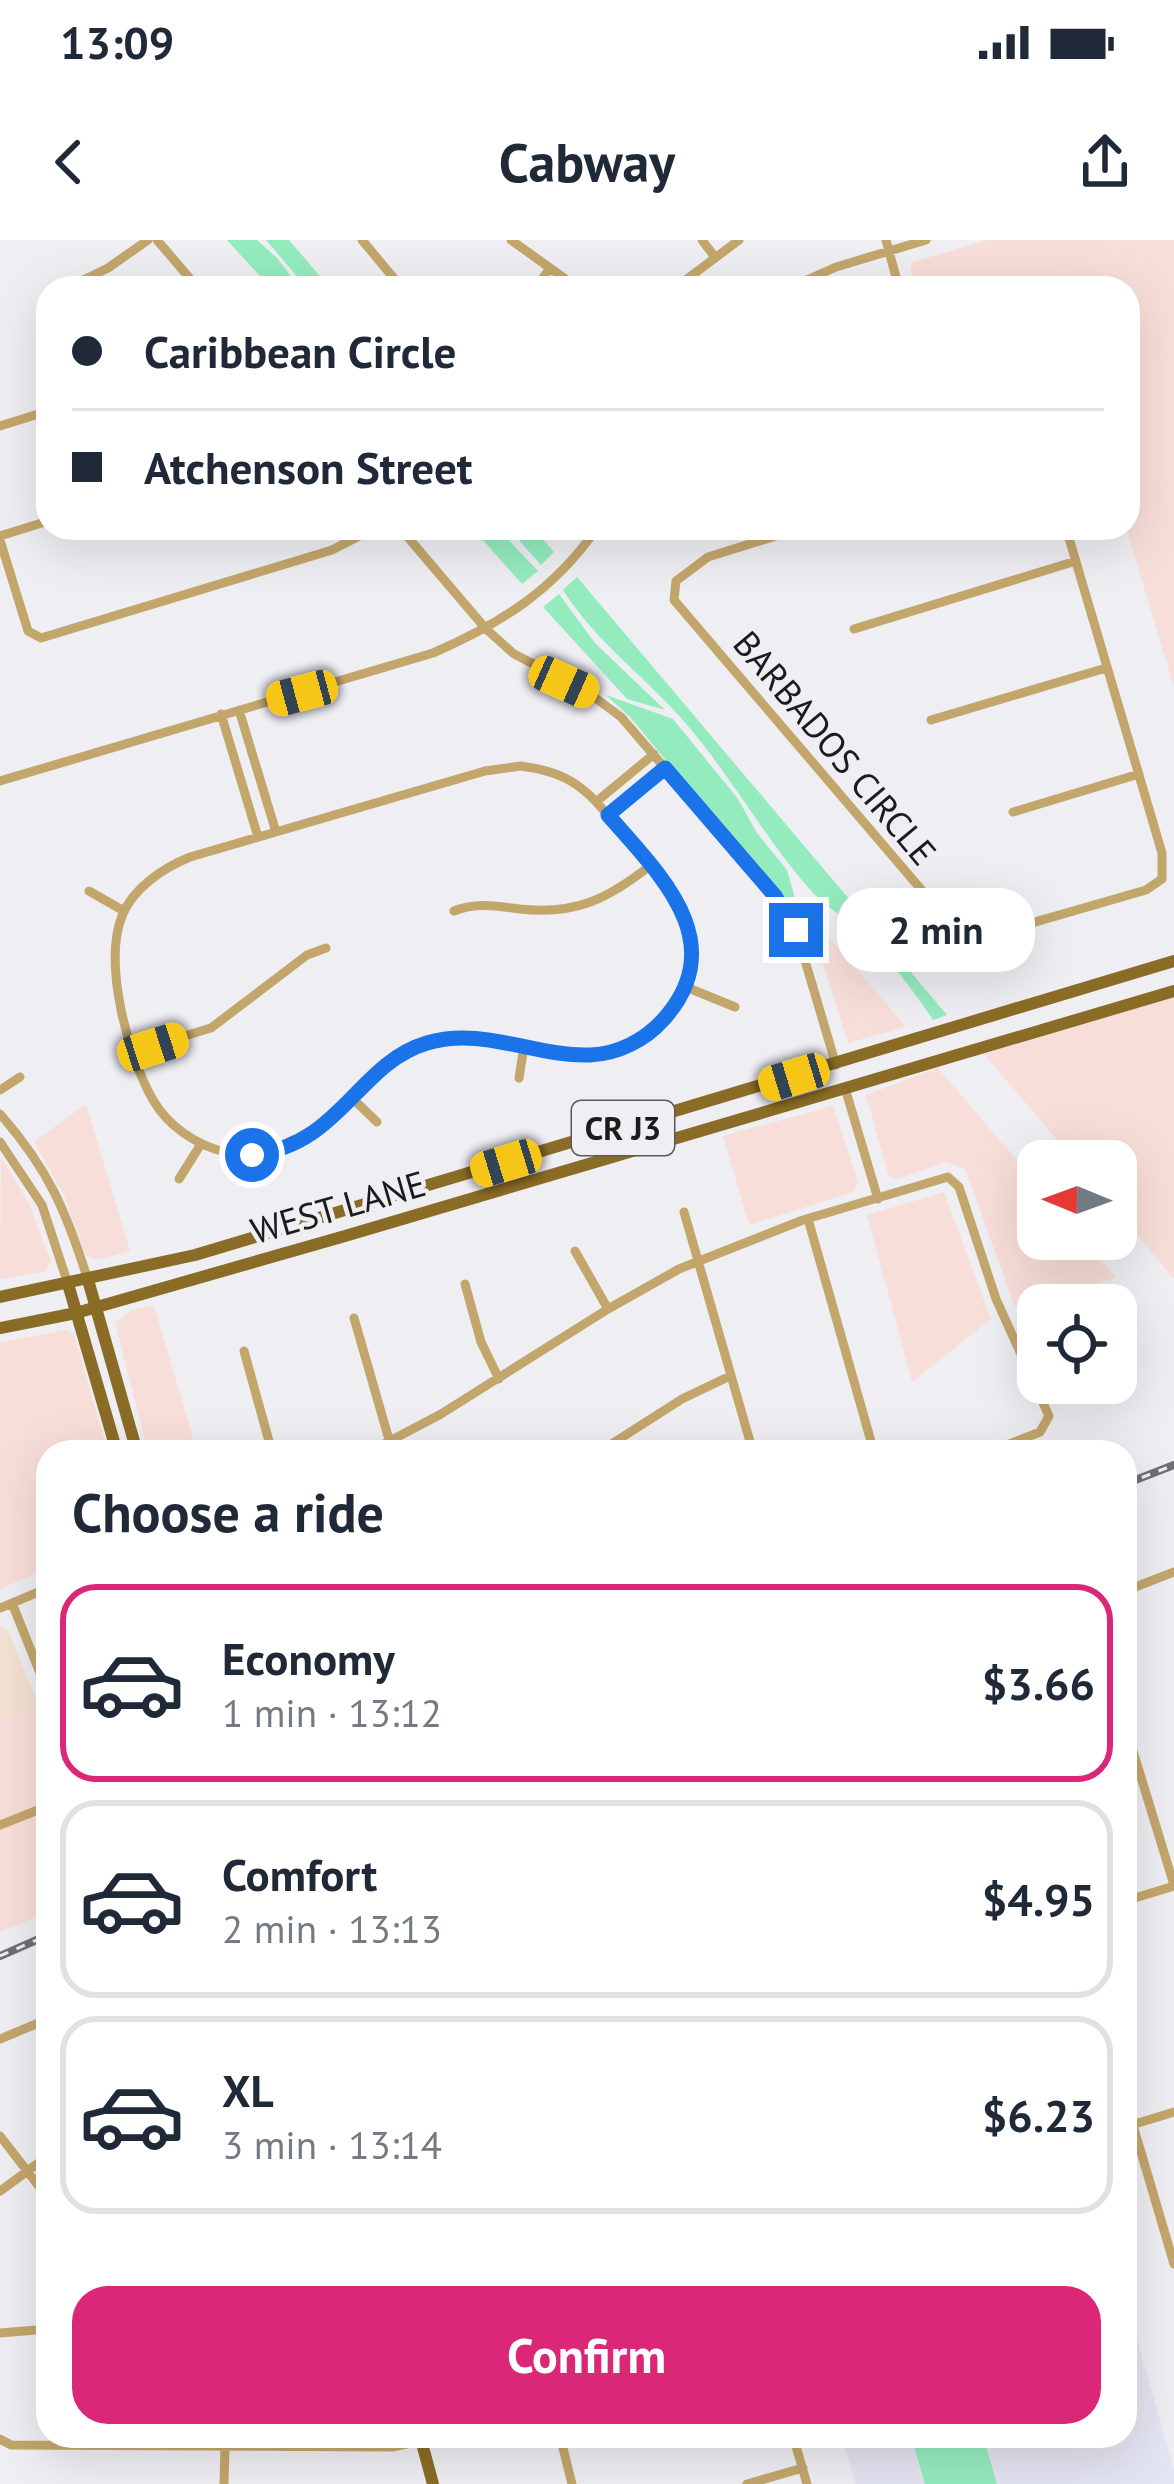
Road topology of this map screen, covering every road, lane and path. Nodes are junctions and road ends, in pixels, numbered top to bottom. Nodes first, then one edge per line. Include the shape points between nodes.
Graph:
1 (153, 240) edge
2 (362, 240) edge
3 (511, 240) edge
4 (701, 240) edge
5 (739, 240) edge
6 (926, 240) edge
7 (887, 246) edge
8 (714, 256) junction
9 (550, 268) junction
10 (91, 276) edge
11 (187, 276) edge
12 (392, 276) edge
13 (544, 276) edge
14 (561, 276) edge
15 (690, 276) edge
16 (816, 276) edge
17 (896, 276) edge
18 (36, 415) edge
19 (0, 426) edge
20 (36, 525) edge
21 (0, 538) edge
22 (352, 540) edge
23 (410, 540) edge
24 (587, 540) edge
25 (763, 540) edge
26 (1070, 540) edge
27 (1076, 561) junction
28 (486, 629) junction
29 (854, 629) dead end
30 (1106, 668) junction
31 (239, 710) junction
32 (221, 714) junction
33 (932, 720) dead end
34 (654, 754) junction
35 (665, 768) junction
36 (1139, 774) junction
37 (0, 781) edge
38 (596, 802) junction
39 (1012, 812) dead end
40 (608, 815) junction
41 (276, 832) junction
42 (258, 837) junction
43 (651, 865) junction
44 (89, 891) dead end
45 (454, 910) dead end
46 (124, 911) junction
47 (326, 948) dead end
48 (1174, 961) edge
49 (686, 987) junction
50 (1174, 991) edge
51 (735, 1007) dead end
52 (524, 1046) junction
53 (135, 1052) junction
54 (836, 1065) junction
55 (20, 1076) dead end
56 (519, 1078) dead end
57 (845, 1088) junction
58 (0, 1090) edge
59 (353, 1099) junction
60 (0, 1114) edge
61 (377, 1122) dead end
62 (0, 1142) edge
63 (201, 1144) junction
64 (179, 1179) dead end
65 (878, 1198) junction
66 (684, 1212) dead end
67 (808, 1219) junction
68 (575, 1251) dead end
69 (699, 1261) junction
70 (88, 1280) junction
71 (68, 1284) junction
72 (465, 1284) dead end
73 (0, 1297) edge
74 (97, 1307) junction
75 (608, 1309) junction
76 (76, 1313) junction
77 (354, 1318) dead end
78 (0, 1328) edge
79 (244, 1351) dead end
80 (730, 1376) junction
81 (499, 1379) junction
82 (113, 1440) edge
83 (134, 1440) edge
84 (269, 1440) edge
85 (389, 1440) edge
86 (395, 1440) edge
87 (620, 1440) edge
88 (749, 1440) edge
89 (871, 1440) edge
90 (1020, 1440) edge
91 (1174, 1572) edge
92 (1137, 1586) edge
93 (36, 1593) edge
94 (12, 1603) junction
95 (0, 1608) edge
96 (36, 1664) edge
97 (1137, 1764) edge
98 (36, 1811) edge
99 (0, 1825) edge
100 (1174, 1886) edge
101 (1137, 1897) edge
102 (36, 2024) edge
103 (0, 2039) edge
104 (1174, 2111) edge
105 (1137, 2123) edge
106 (0, 2136) edge
107 (1137, 2145) edge
108 (36, 2166) edge
109 (28, 2172) junction
110 (36, 2182) edge
111 (0, 2191) edge
112 (1169, 2226) edge
113 (1174, 2264) edge
114 (36, 2330) edge
115 (0, 2333) edge
116 (0, 2439) edge
117 (36, 2445) edge
118 (225, 2448) edge
119 (423, 2448) edge
120 (563, 2448) edge
121 (797, 2448) edge
122 (802, 2468) junction
123 (224, 2484) edge
124 (434, 2484) edge
125 (572, 2484) edge
126 (747, 2484) edge
127 (807, 2484) edge

1 - 10 street
1 - 11 street
2 - 12 street
3 - 9 street
4 - 8 street
5 - 8 street
6 - 7 street
7 - 16 street
7 - 17 street
8 - 15 street
9 - 13 street
9 - 14 street
18 - 19 street
20 - 21 street
21 - 22 street via 28,631 41,638
23 - 28 street
24 - 28 street via 554,582
25 - 36 street, BARBADOS CIRCLE via 708,557 676,581 674,600 966,942 1156,886 1165,868
26 - 27 street, BARBADOS CIRCLE
27 - 29 street
27 - 30 street, BARBADOS CIRCLE
28 - 31 street via 417,658
28 - 34 street via 527,663 601,700
30 - 33 street
30 - 36 street, BARBADOS CIRCLE
31 - 32 street
31 - 41 street
32 - 37 street
32 - 42 street
34 - 35 street
34 - 38 street
35 - 40 street
35 - 54 street via 791,919
36 - 39 street
38 - 40 street
38 - 41 street via 565,778 511,766
40 - 43 street
41 - 42 street
42 - 46 street via 175,864
43 - 45 street via 577,909
43 - 49 street via 687,921
44 - 46 street
46 - 53 street via 113,968
47 - 53 street via 220,1023
48 - 54 main road, WEST LANE / CR J3
49 - 51 street
49 - 52 street via 658,1025 622,1048 575,1055
50 - 57 main road, WEST LANE / CR J3
52 - 56 street
52 - 59 street via 466,1037 428,1043 396,1059
53 - 63 street via 153,1100
54 - 70 main road, WEST LANE / CR J3
55 - 58 street
57 - 65 street
57 - 74 main road, WEST LANE / CR J3
59 - 61 street
59 - 63 street via 306,1139 278,1150 243,1154
60 - 70 street via 53,1187
62 - 71 street via 43,1205
63 - 64 street
65 - 67 street
65 - 90 street via 944,1178 957,1183 1048,1417 1040,1432
66 - 69 street
67 - 69 street
67 - 89 street
68 - 75 street
69 - 75 street
69 - 80 street
70 - 71 main road, WEST LANE / CR J3
70 - 74 main road
71 - 73 main road, WEST LANE / CR J3
71 - 76 main road
72 - 81 street
74 - 76 main road, WEST LANE / CR J3
74 - 83 main road
75 - 81 street
76 - 78 main road, WEST LANE / CR J3
76 - 82 main road
77 - 85 street
79 - 84 street
80 - 87 street
80 - 88 street
81 - 86 street
91 - 92 street
93 - 94 street
94 - 95 street
94 - 96 street
97 - 100 street
98 - 99 street
100 - 101 street
102 - 103 street
104 - 105 street
106 - 109 street
107 - 112 street
108 - 109 street
109 - 110 street
109 - 111 street
112 - 113 street
114 - 115 street
116 - 117 street
118 - 123 street
119 - 124 main road
120 - 125 street
121 - 122 street
122 - 126 street
122 - 127 street

